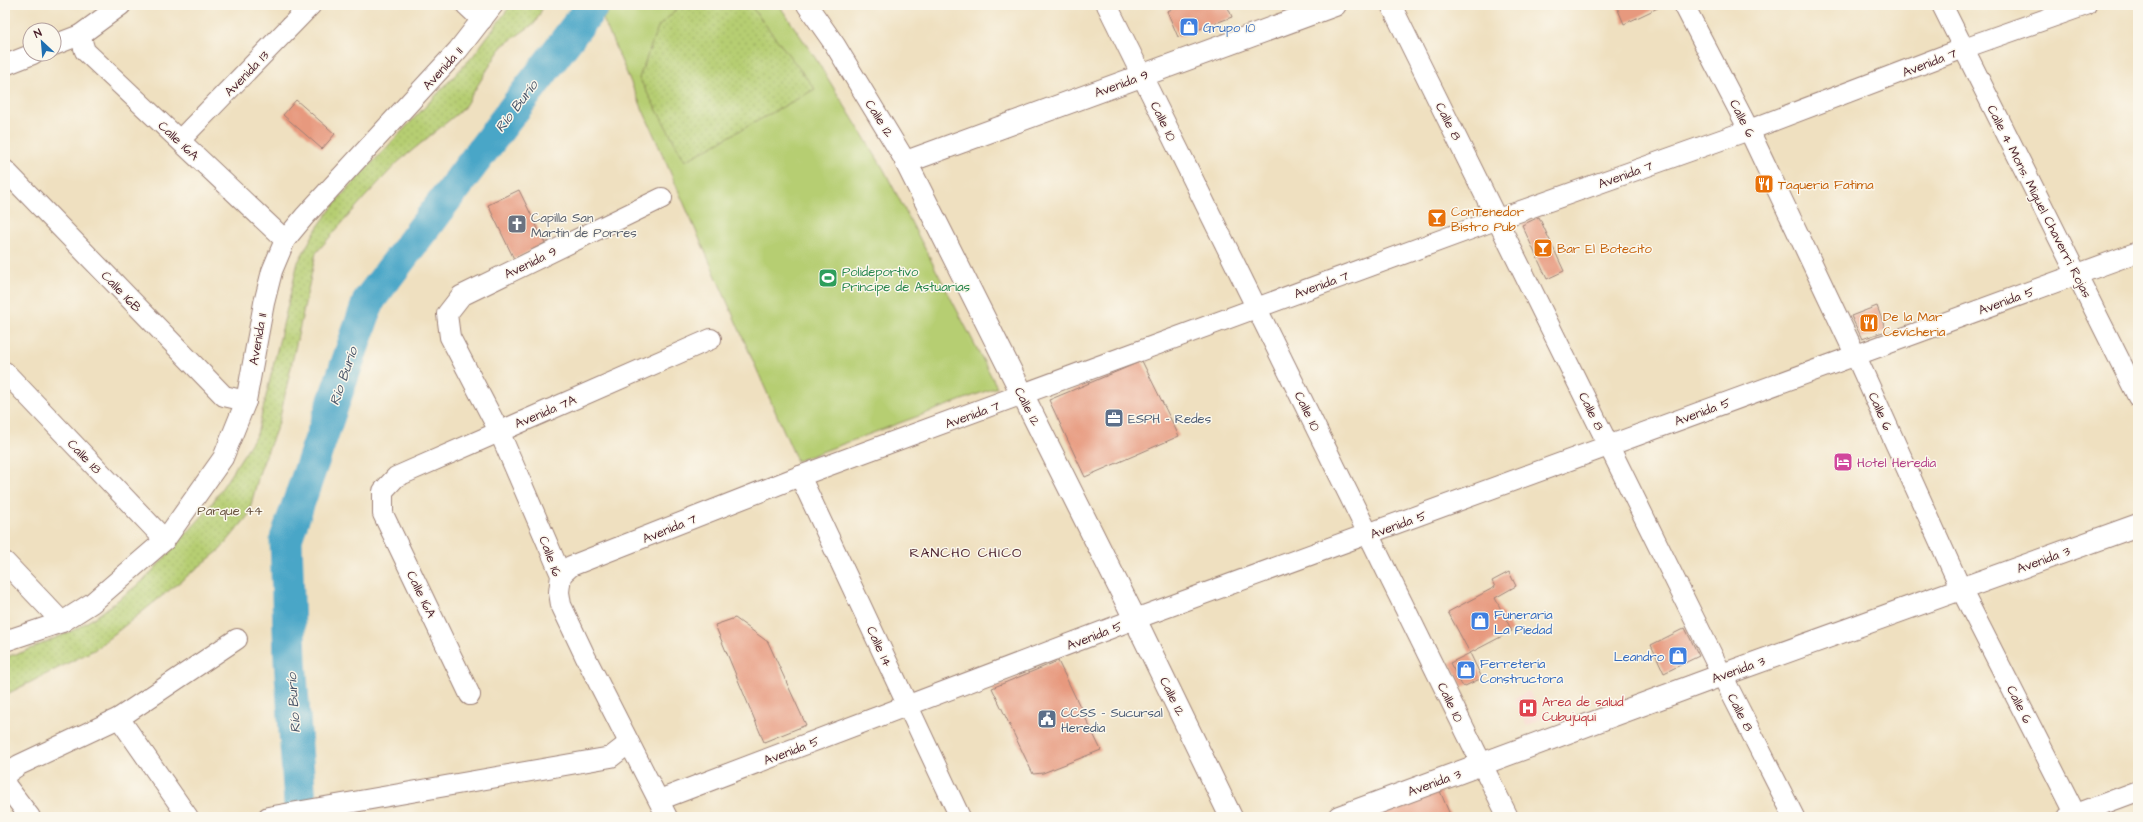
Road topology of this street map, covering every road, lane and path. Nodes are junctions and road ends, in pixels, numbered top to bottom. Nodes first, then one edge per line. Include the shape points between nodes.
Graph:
1 (121, 5) edge
2 (311, 5) edge
3 (466, 5) edge
4 (1107, 5) edge
5 (1335, 5) edge
6 (1391, 5) edge
7 (1684, 5) edge
8 (1942, 5) edge
9 (2086, 5) edge
10 (808, 6) edge
11 (488, 13) edge
12 (80, 35) junction
13 (62, 42) edge
14 (1964, 48) junction
15 (22, 58) edge
16 (5, 65) edge
17 (1142, 75) junction
18 (1749, 130) junction
19 (180, 140) junction
20 (906, 162) junction
21 (5, 170) edge
22 (662, 198) dead end
23 (1498, 220) junction
24 (285, 240) junction
25 (2138, 252) edge
26 (2077, 275) junction
27 (1257, 308) junction
28 (447, 314) joint
29 (712, 339) dead end
30 (1855, 354) junction
31 (5, 372) edge
32 (1023, 395) junction
33 (2138, 397) edge
34 (246, 401) junction
35 (499, 431) junction
36 (1609, 445) junction
37 (800, 476) junction
38 (383, 491) joint
39 (2138, 525) edge
40 (1368, 535) junction
41 (165, 540) junction
42 (5, 562) edge
43 (560, 575) junction
44 (1961, 588) junction
45 (1135, 619) junction
46 (62, 622) junction
47 (237, 639) dead end
48 (5, 641) edge
49 (1722, 675) junction
50 (470, 695) dead end
51 (908, 705) junction
52 (119, 718) junction
53 (629, 744) junction
54 (1482, 764) junction
55 (5, 783) edge
56 (2138, 791) edge
57 (663, 809) edge
58 (2073, 816) edge
59 (30, 817) edge
60 (188, 817) edge
61 (268, 817) edge
62 (960, 817) edge
63 (1232, 817) edge
64 (1339, 817) edge
65 (1508, 817) edge
66 (1794, 817) edge

1 - 12 street
2 - 19 street, Avenida 13
3 - 11 street
4 - 17 street, Calle 10
5 - 17 street, Avenida 9
6 - 23 street, Calle 8
7 - 18 street, Calle 6
8 - 14 street, Calle 4 Mons. Miguel Chaverri Rojas
9 - 14 street, Avenida 7
10 - 20 street, Calle 12 via 835,45
11 - 24 street, Avenida 11 via 458,50
12 - 13 street
12 - 19 street, Calle 16A via 85,51
14 - 18 street, Avenida 7
14 - 26 street, Calle 4 Mons. Miguel Chaverri Rojas
15 - 16 street
17 - 20 street, Avenida 9
17 - 27 street, Calle 10
18 - 23 street, Avenida 7
18 - 30 street, Calle 6
19 - 24 street, Calle 16A
20 - 32 street, Calle 12
21 - 34 street, Calle 16B via 224,396
22 - 28 street, Avenida 9 via 461,296
23 - 27 street, Avenida 7
23 - 36 street, Calle 8
24 - 34 street, Avenida 11 via 272,271 264,303
25 - 26 street, Avenida 5
26 - 30 street, Avenida 5
26 - 33 street, Calle 4 Mons. Miguel Chaverri Rojas
27 - 32 street, Avenida 7
27 - 40 street, Calle 10
28 - 35 street, Calle 16 via 450,337
29 - 35 street, Avenida 7A
30 - 36 street, Avenida 5
30 - 44 street, Calle 6
31 - 41 street, Calle 18
32 - 37 street, Avenida 7
32 - 45 street, Calle 12
34 - 41 street, Avenida 11 via 223,458
35 - 38 street, Avenida 7A via 396,477
35 - 43 street, Calle 16
36 - 40 street, Avenida 5
36 - 49 street, Calle 8
37 - 43 street, Avenida 7 via 571,566
37 - 51 street, Calle 14
38 - 50 street, Calle 16A via 383,514
39 - 44 street, Avenida 3
40 - 45 street, Avenida 5
40 - 54 street, Calle 10
41 - 46 street, Avenida 11 via 92,603
42 - 46 street
43 - 53 street, Calle 16 via 561,605
44 - 49 street, Avenida 3
44 - 58 street, Calle 6
45 - 51 street, Avenida 5
45 - 63 street, Calle 12
46 - 48 street, Avenida 11
47 - 52 street
49 - 54 street, Avenida 3
49 - 66 street, Calle 8
51 - 57 street, Avenida 5
51 - 62 street, Calle 14
52 - 55 street via 19,765 6,774
52 - 60 street
53 - 57 street, Calle 16
53 - 61 street via 611,757
54 - 64 street, Avenida 3
54 - 65 street, Calle 10
55 - 59 street
56 - 58 street

